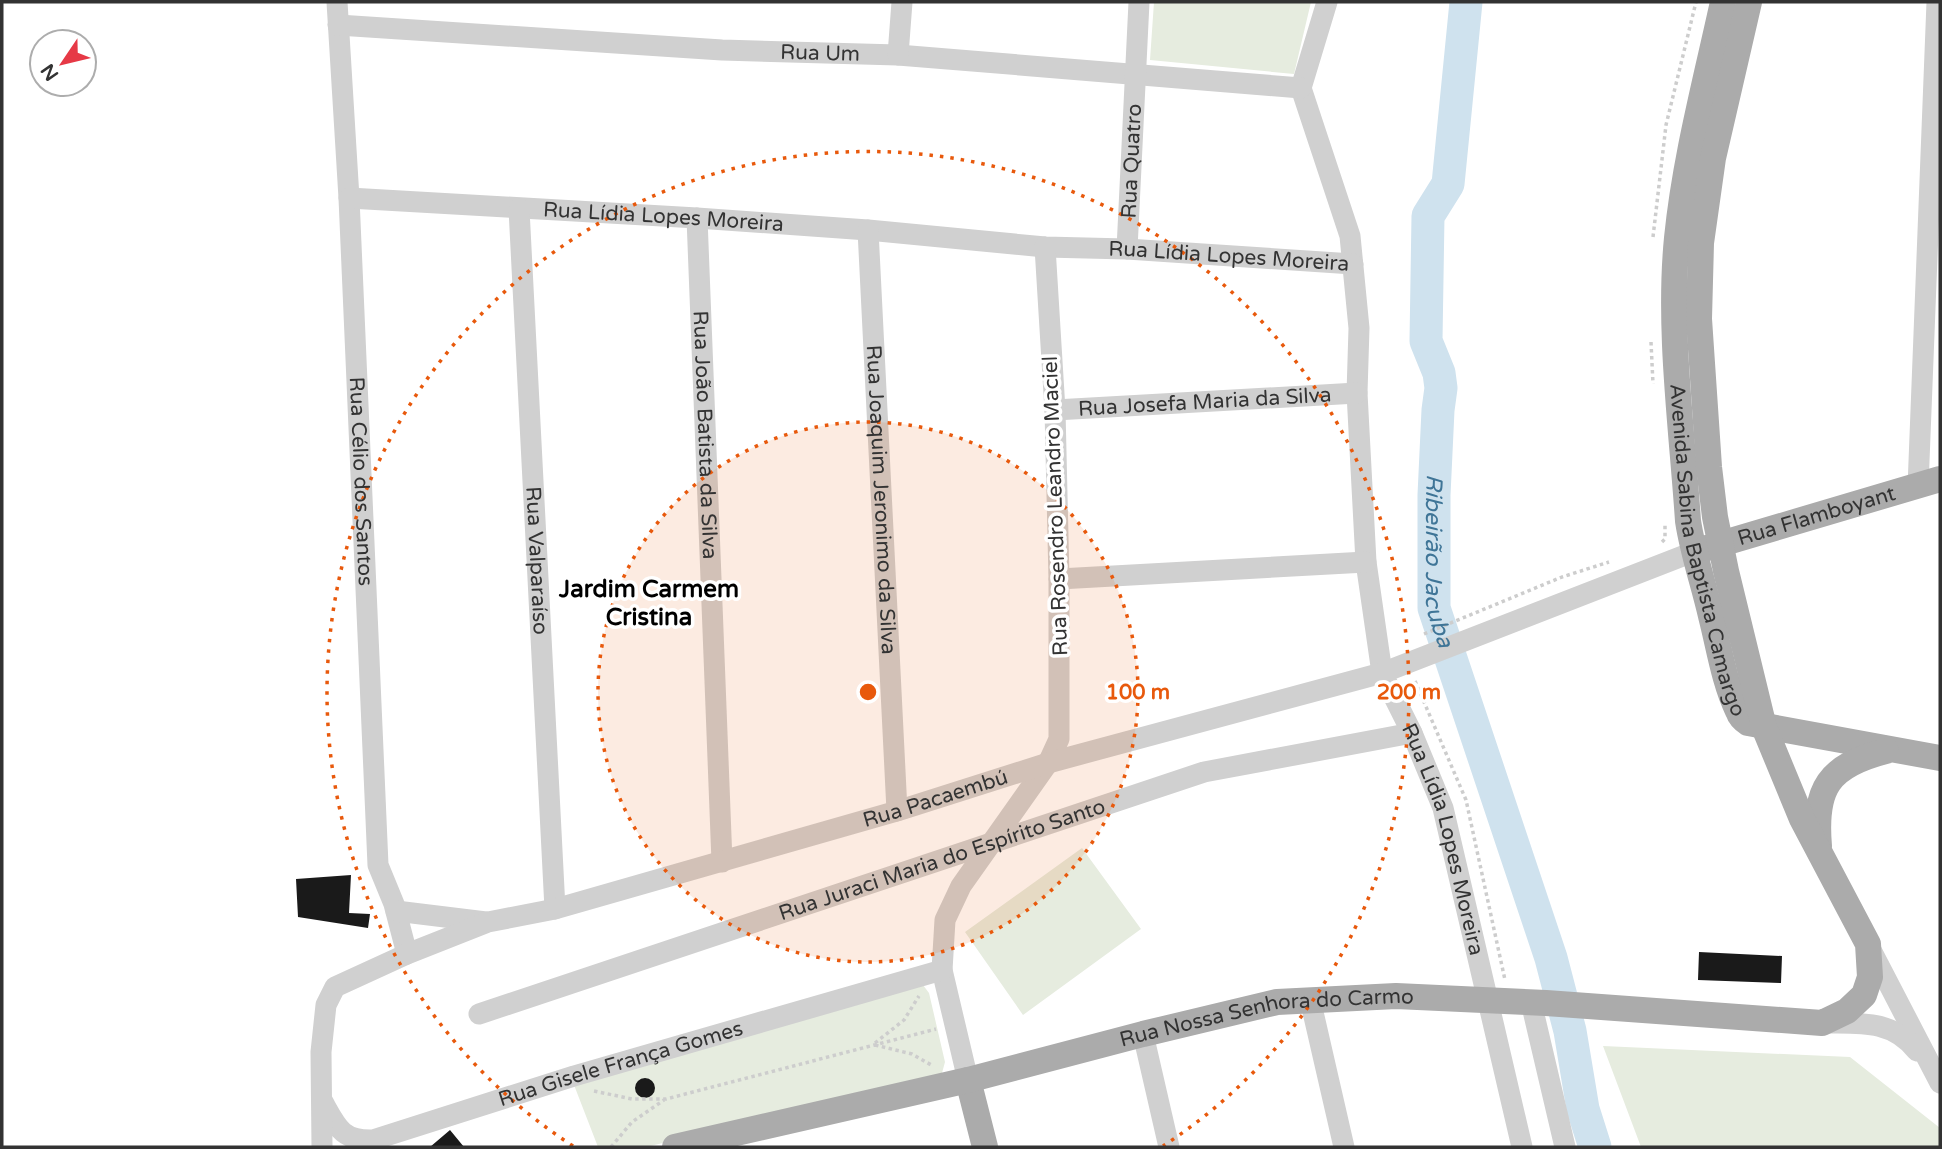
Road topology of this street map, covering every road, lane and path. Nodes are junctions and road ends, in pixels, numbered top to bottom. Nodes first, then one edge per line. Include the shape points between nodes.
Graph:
1 (337, 2) edge
2 (902, 2) edge
3 (1139, 2) edge
4 (1327, 2) edge
5 (1723, 2) edge
6 (1749, 2) edge
7 (1937, 2) edge
8 (338, 26) junction
9 (898, 55) junction
10 (1135, 74) junction
11 (1301, 88) junction
12 (1665, 187) dead end
13 (349, 198) junction
14 (519, 209) junction
15 (697, 218) junction
16 (868, 230) junction
17 (1657, 245) dead end
18 (1045, 247) junction
19 (1127, 249) junction
20 (1353, 264) junction
21 (1357, 393) junction
22 (1055, 410) junction
23 (1929, 483) edge
24 (1722, 544) junction
25 (1693, 552) junction
26 (1366, 562) junction
27 (1059, 579) junction
28 (1417, 660) junction
29 (1382, 673) junction
30 (1764, 727) junction
31 (1412, 733) junction
32 (1889, 750) junction
33 (1940, 758) edge
34 (1048, 763) junction
35 (897, 811) junction
36 (993, 842) junction
37 (1819, 851) junction
38 (722, 862) junction
39 (555, 909) junction
40 (396, 911) junction
41 (488, 922) junction
42 (1868, 944) junction
43 (407, 954) junction
44 (942, 970) junction
45 (921, 990) dead end
46 (1310, 999) junction
47 (1518, 999) junction
48 (479, 1014) dead end
49 (1822, 1023) junction
50 (936, 1029) dead end
51 (1143, 1034) junction
52 (873, 1045) junction
53 (936, 1068) dead end
54 (1006, 1070) junction
55 (968, 1080) junction
56 (1939, 1081) edge
57 (587, 1089) dead end
58 (320, 1097) junction
59 (666, 1099) junction
60 (977, 1118) junction
61 (321, 1147) edge
62 (611, 1147) edge
63 (675, 1147) edge
64 (985, 1147) edge
65 (1169, 1147) edge
66 (1343, 1147) edge
67 (1522, 1147) edge
68 (1565, 1147) edge

1 - 8 street, Rua Célio dos Santos
2 - 9 street
3 - 10 street, Rua Quatro
4 - 11 street
5 - 25 main road, Avenida Sabina Baptista Camargo via 1690,149 1677,239 1675,326
6 - 24 main road, Avenida Sabina Baptista Camargo via 1713,158 1701,256 1699,319 1709,467
7 - 23 street
8 - 9 street, Rua Um via 722,50
8 - 13 street, Rua Célio dos Santos
9 - 10 street, Rua Um
10 - 11 street, Rua Um
10 - 19 street, Rua Quatro
11 - 20 street via 1350,236
12 - 17 path
13 - 14 street, Rua Lídia Lopes Moreira
13 - 40 street, Rua Célio dos Santos via 378,865
14 - 15 street, Rua Lídia Lopes Moreira
14 - 39 street, Rua Valparaíso
15 - 16 street, Rua Lídia Lopes Moreira
15 - 38 street, Rua João Batista da Silva
16 - 18 street, Rua Lídia Lopes Moreira
16 - 35 street, Rua Joaquim Jeronimo da Silva
18 - 19 street, Rua Lídia Lopes Moreira
18 - 22 street, Rua Rosendro Leandro Maciel
19 - 20 street, Rua Lídia Lopes Moreira
20 - 21 street, Rua Lídia Lopes Moreira via 1359,328
21 - 22 street, Rua Josefa Maria da Silva
21 - 26 street, Rua Lídia Lopes Moreira
22 - 27 street, Rua Rosendro Leandro Maciel
23 - 24 main road, Rua Flamboyant
24 - 25 main road, Rua Flamboyant
24 - 30 main road, Avenida Sabina Baptista Camargo
25 - 28 street, Rua Pacaembú
25 - 30 main road, Avenida Sabina Baptista Camargo via 1737,709 1742,719
26 - 27 street
26 - 29 street, Rua Lídia Lopes Moreira
27 - 34 street, Rua Rosendro Leandro Maciel via 1059,740
28 - 29 street, Rua Pacaembú
28 - 47 path via 1466,800
29 - 31 street, Rua Lídia Lopes Moreira
29 - 34 street, Rua Pacaembú
30 - 32 main road
30 - 37 main road
31 - 36 street, Rua Juraci Maria do Espírito Santo via 1204,772
31 - 47 street, Rua Lídia Lopes Moreira
32 - 33 main road
32 - 37 main road via 1846,766 1824,788 1816,817
34 - 35 street, Rua Pacaembú
34 - 36 street, Rua Rosendro Leandro Maciel
35 - 38 street, Rua Pacaembú
36 - 44 street, Rua Rosendro Leandro Maciel via 961,886 945,920
36 - 48 street, Rua Juraci Maria do Espírito Santo
37 - 42 main road
38 - 39 street, Rua Pacaembú
39 - 41 street, Rua Pacaembú
40 - 41 street, Rua Pacaembú
40 - 43 street, Rua Célio dos Santos
41 - 43 street, Rua Pacaembú
42 - 49 main road via 1870,977 1864,995 1847,1011
42 - 56 street
43 - 58 street, Rua Pacaembú via 335,987 326,1005
44 - 55 street, Rua Rosendro Leandro Maciel
44 - 58 street, Rua Gisele França Gomes via 574,1076 373,1140 358,1140 337,1128
45 - 52 path via 904,1020
46 - 47 main road, Rua Nossa Senhora do Carmo
46 - 51 main road, Rua Nossa Senhora do Carmo via 1277,1002
46 - 66 street
47 - 49 main road, Rua Nossa Senhora do Carmo
47 - 67 street
47 - 68 street
49 - 56 street via 1865,1024 1899,1032
50 - 52 path
51 - 54 main road, Rua Nossa Senhora do Carmo
51 - 65 street
52 - 53 path via 912,1054
52 - 59 path
54 - 55 main road, Rua Nossa Senhora do Carmo
54 - 60 main road via 987,1093
55 - 60 main road
55 - 63 main road, Rua Nossa Senhora do Carmo
57 - 59 path via 618,1097
58 - 61 street, Rua Pacaembú
59 - 62 path via 632,1122
60 - 64 main road

